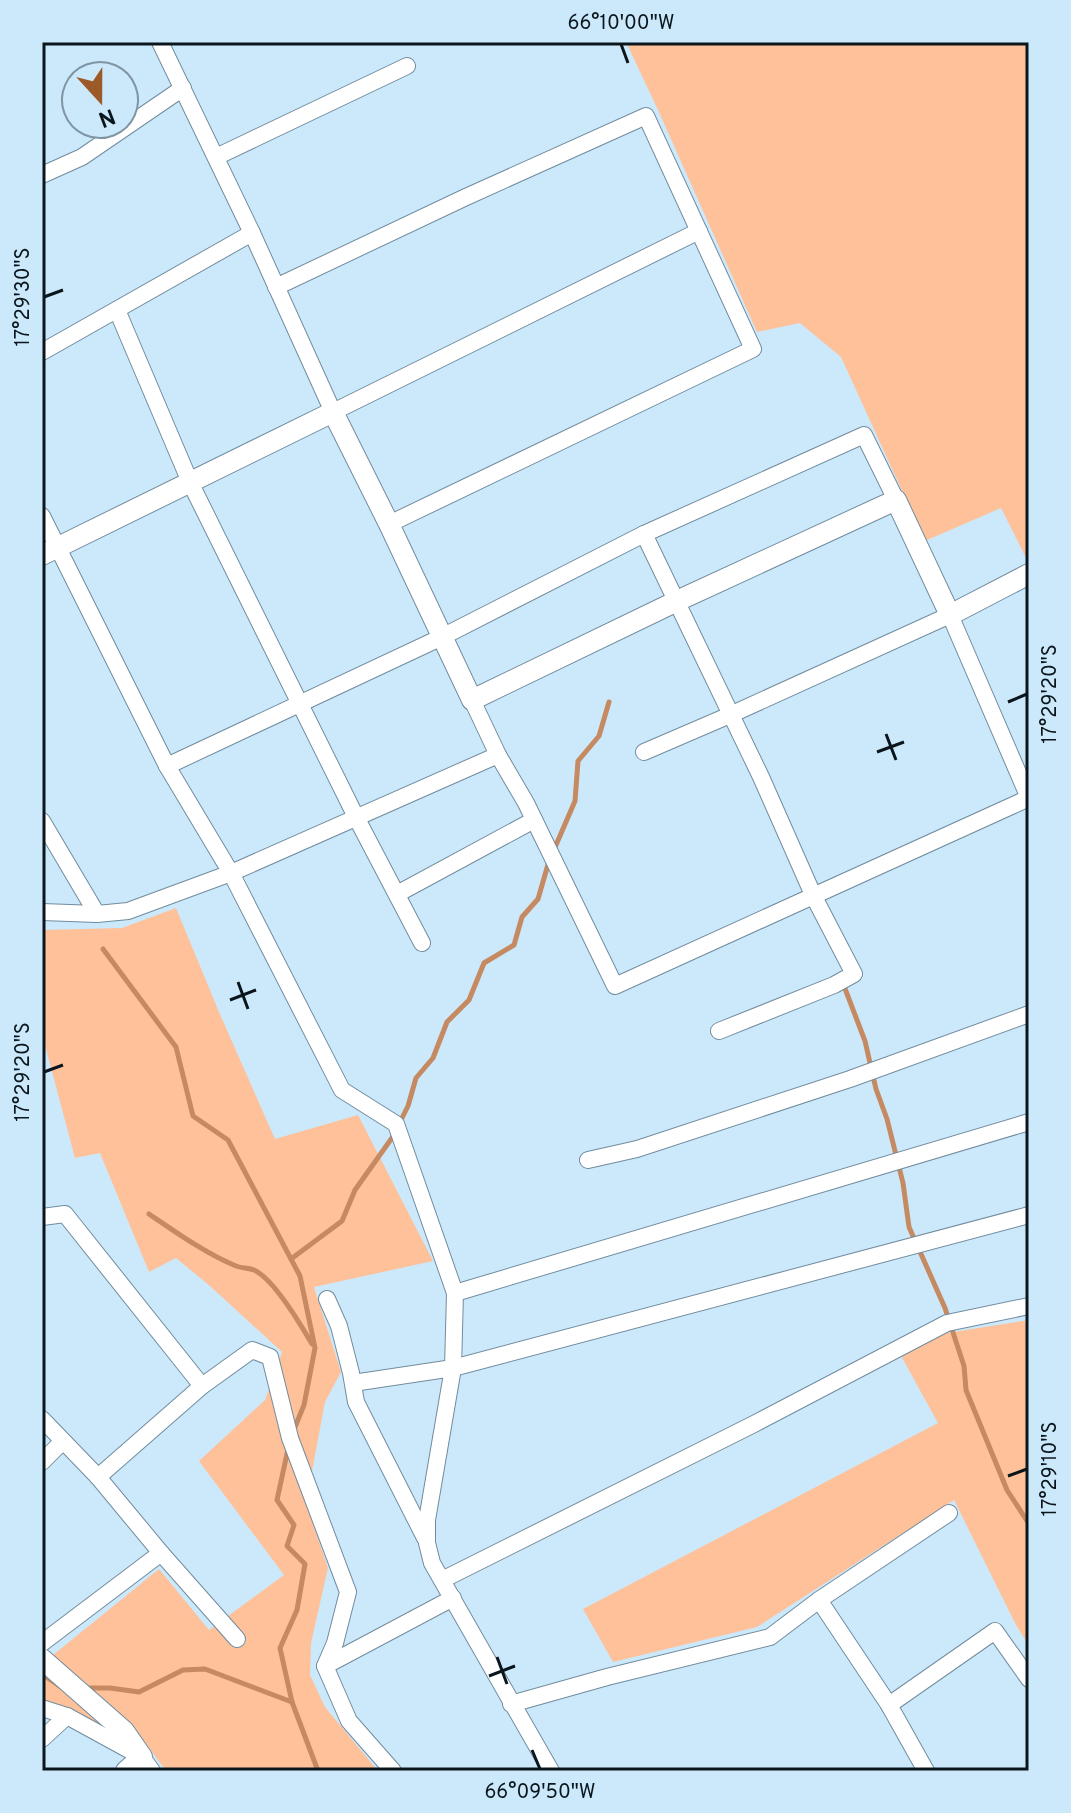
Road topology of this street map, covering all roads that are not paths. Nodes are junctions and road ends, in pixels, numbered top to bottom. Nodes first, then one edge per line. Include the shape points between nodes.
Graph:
1 (160, 42) edge
2 (407, 66) dead end
3 (183, 88) junction
4 (216, 157) junction
5 (42, 175) edge
6 (699, 231) junction
7 (252, 233) junction
8 (276, 287) junction
9 (117, 310) junction
10 (42, 352) edge
11 (333, 412) junction
12 (190, 482) junction
13 (896, 500) junction
14 (42, 516) edge
15 (389, 524) junction
16 (644, 534) junction
17 (50, 551) edge
18 (1029, 574) edge
19 (677, 601) junction
20 (950, 615) junction
21 (442, 637) junction
22 (472, 700) junction
23 (300, 704) junction
24 (730, 715) junction
25 (644, 752) dead end
26 (498, 755) junction
27 (167, 766) junction
28 (1028, 790) edge
29 (356, 817) junction
30 (534, 820) junction
31 (42, 821) edge
32 (231, 873) junction
33 (397, 894) junction
34 (814, 897) junction
35 (42, 912) edge
36 (97, 914) junction
37 (422, 943) dead end
38 (1029, 1014) edge
39 (719, 1031) dead end
40 (1029, 1122) edge
41 (588, 1160) dead end
42 (1029, 1215) edge
43 (42, 1217) edge
44 (455, 1293) junction
45 (327, 1299) dead end
46 (1029, 1306) edge
47 (453, 1368) junction
48 (353, 1383) junction
49 (202, 1386) junction
50 (42, 1419) edge
51 (62, 1442) junction
52 (42, 1462) edge
53 (98, 1477) junction
54 (949, 1513) dead end
55 (427, 1543) junction
56 (161, 1553) junction
57 (442, 1580) junction
58 (453, 1598) junction
59 (819, 1600) junction
60 (237, 1639) dead end
61 (42, 1643) edge
62 (42, 1659) edge
63 (325, 1666) junction
64 (1029, 1679) edge
65 (511, 1704) junction
66 (889, 1705) junction
67 (42, 1708) edge
68 (67, 1716) junction
69 (42, 1739) edge
70 (147, 1764) edge
71 (126, 1771) edge
72 (393, 1771) edge
73 (551, 1771) edge
74 (926, 1771) edge

1 - 3 street
2 - 4 street
3 - 4 street
3 - 5 street via 82,157
4 - 7 street
6 - 8 street via 646,116
6 - 11 street
6 - 15 street via 753,349
7 - 8 street
7 - 9 street
8 - 11 street
9 - 10 street
9 - 12 street
11 - 12 street
11 - 15 street
12 - 17 street
12 - 23 street
13 - 16 street via 864,435
13 - 19 street
13 - 20 street
14 - 17 street
15 - 21 street
16 - 19 street
16 - 21 street
17 - 27 street
18 - 20 street
19 - 22 street
19 - 24 street
20 - 24 street
20 - 28 street
21 - 22 street
21 - 23 street
22 - 26 street
23 - 27 street
23 - 29 street
24 - 25 street
24 - 34 street
26 - 29 street
26 - 30 street
27 - 32 street
28 - 34 street
29 - 32 street
29 - 33 street
30 - 33 street
30 - 34 street via 615,986
31 - 36 street
32 - 36 street via 128,911
32 - 44 street via 342,1090 396,1124
33 - 37 street
34 - 39 street via 854,974
35 - 36 street
38 - 41 street via 652,1145
40 - 44 street
42 - 47 street
43 - 49 street via 65,1214
44 - 47 street
45 - 48 street
46 - 57 street via 947,1323
47 - 48 street
47 - 55 street
48 - 55 street via 356,1402
49 - 53 street
49 - 63 street via 252,1350 270,1357 290,1438 348,1592
50 - 51 street
51 - 52 street
51 - 53 street
53 - 56 street
54 - 59 street
55 - 57 street
56 - 60 street
56 - 61 street
57 - 58 street
58 - 63 street
58 - 65 street
59 - 65 street via 770,1637
59 - 66 street
62 - 70 street via 124,1731
63 - 72 street via 349,1721
64 - 66 street via 995,1631
65 - 73 street
66 - 74 street
67 - 68 street
68 - 69 street
68 - 70 street
70 - 71 street

